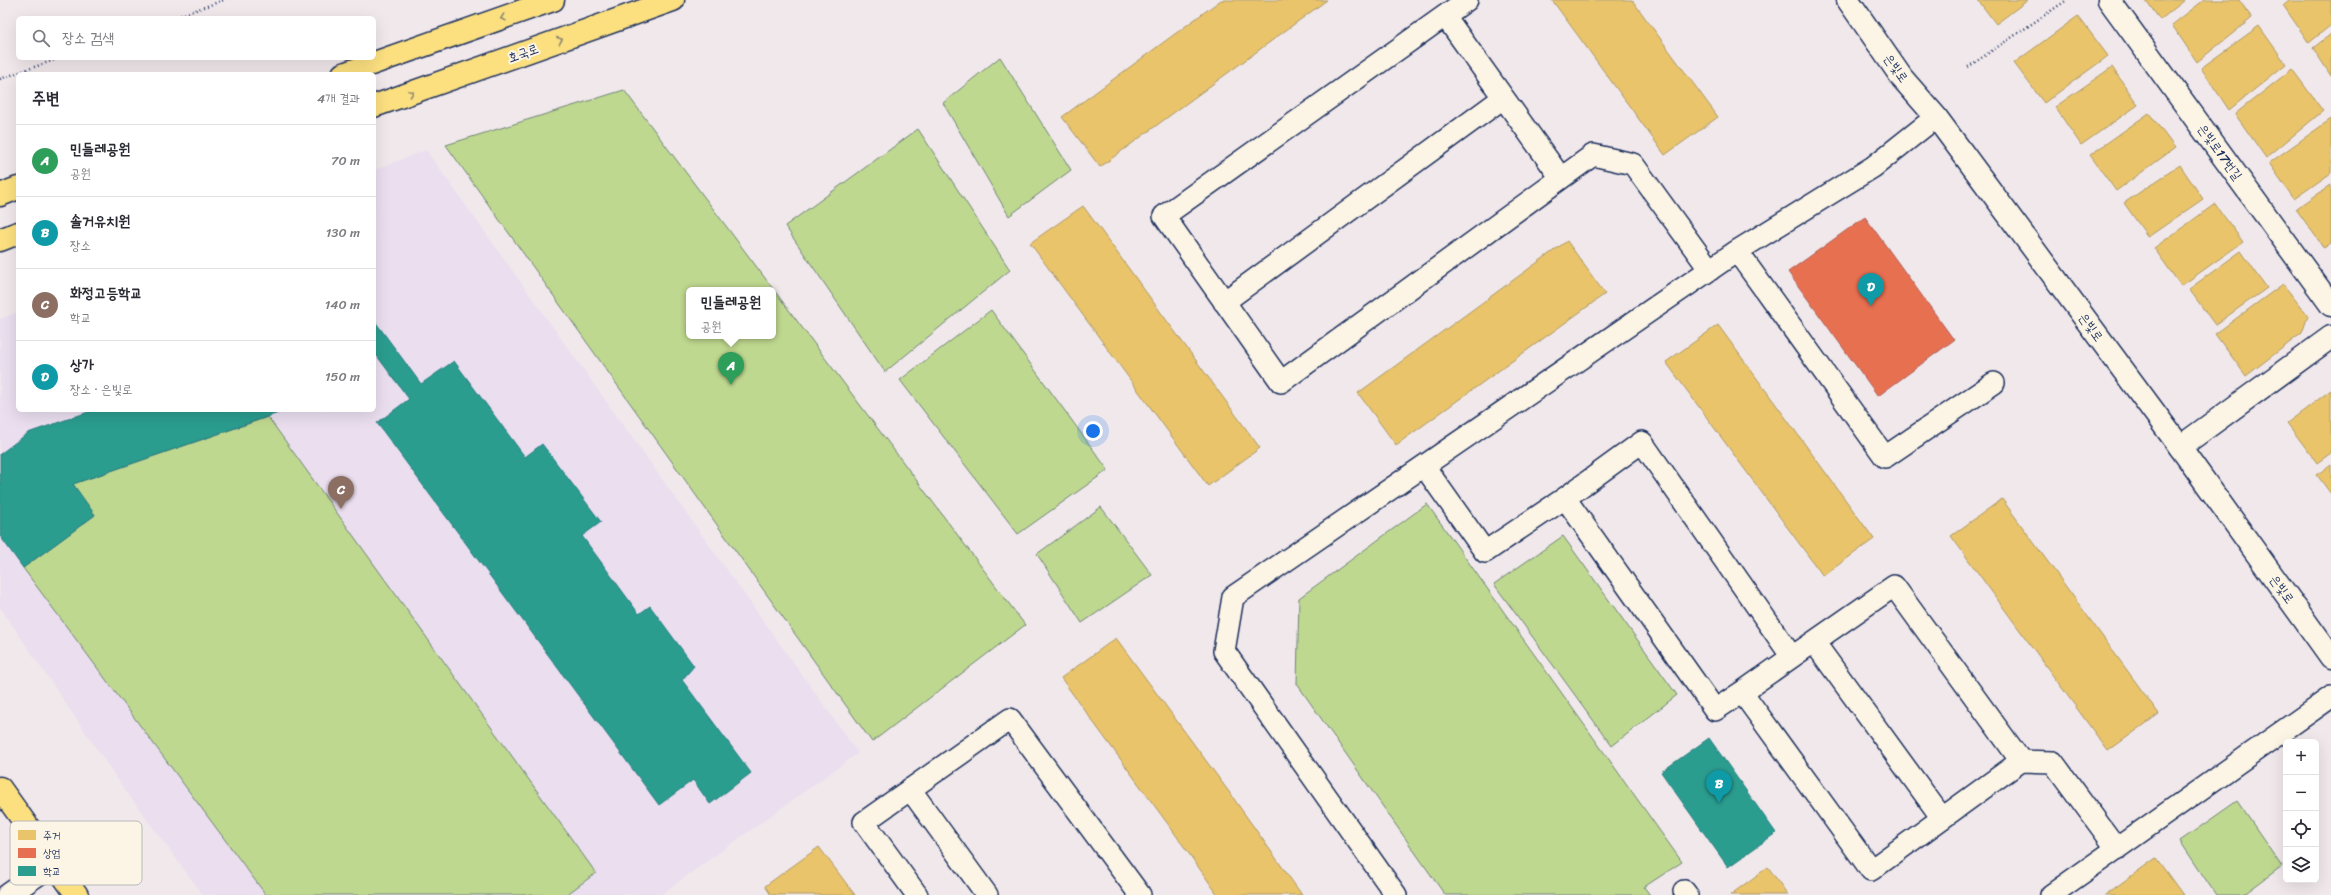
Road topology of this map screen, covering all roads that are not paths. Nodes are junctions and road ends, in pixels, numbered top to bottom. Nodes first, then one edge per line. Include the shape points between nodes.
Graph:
1 (553, 0) edge
2 (673, 0) edge
3 (1467, 0) edge
4 (1848, 0) edge
5 (2109, 0) edge
6 (1445, 16) junction
7 (349, 72) edge
8 (1504, 98) junction
9 (376, 105) edge
10 (1936, 116) junction
11 (1561, 178) junction
12 (16, 189) edge
13 (0, 195) edge
14 (16, 234) edge
15 (0, 240) edge
16 (1737, 251) junction
17 (1710, 270) junction
18 (1224, 302) junction
19 (2331, 305) edge
20 (2331, 336) edge
21 (1994, 383) dead end
22 (2180, 447) junction
23 (1424, 466) junction
24 (1565, 498) junction
25 (1814, 642) junction
26 (1792, 657) junction
27 (2331, 657) edge
28 (1742, 692) junction
29 (2331, 697) edge
30 (2021, 761) junction
31 (0, 788) edge
32 (910, 789) junction
33 (1942, 818) junction
34 (24, 821) edge
35 (2116, 849) junction
36 (22, 885) edge
37 (70, 885) edge
38 (8, 895) edge
39 (77, 895) edge
40 (917, 895) edge
41 (987, 895) edge
42 (1140, 895) edge
43 (1396, 895) edge
44 (2051, 895) edge

1 -> 7 main road
9 -> 2 main road, 호국로
3 - 6 lane
4 - 10 main road, 은빛로 via 1902,78
5 - 19 main road, 은빛로17번길
6 - 8 lane
6 - 18 lane via 1164,216
8 - 11 lane
8 - 18 lane
10 - 16 lane via 1873,167
10 - 22 main road, 은빛로
11 - 17 lane via 1593,155 1633,164
11 - 18 lane via 1281,382
12 - 13 main road
14 - 15 main road
16 - 17 lane
16 - 21 lane via 1885,457
17 - 23 lane
20 - 22 main road
22 - 27 main road, 은빛로
23 - 24 lane via 1485,552
23 - 43 lane via 1233,597 1224,651
24 - 26 lane via 1642,442
24 - 28 lane via 1715,710
25 - 26 lane
25 - 30 lane via 1894,586
25 - 33 lane
26 - 28 lane
28 - 33 lane via 1871,870
29 - 35 lane
30 - 33 lane
30 - 35 lane via 2053,762
31 - 34 main road
32 - 40 lane via 864,822
32 - 41 lane
32 - 42 lane via 1010,719
35 - 44 lane
36 - 38 main road
37 - 39 main road

